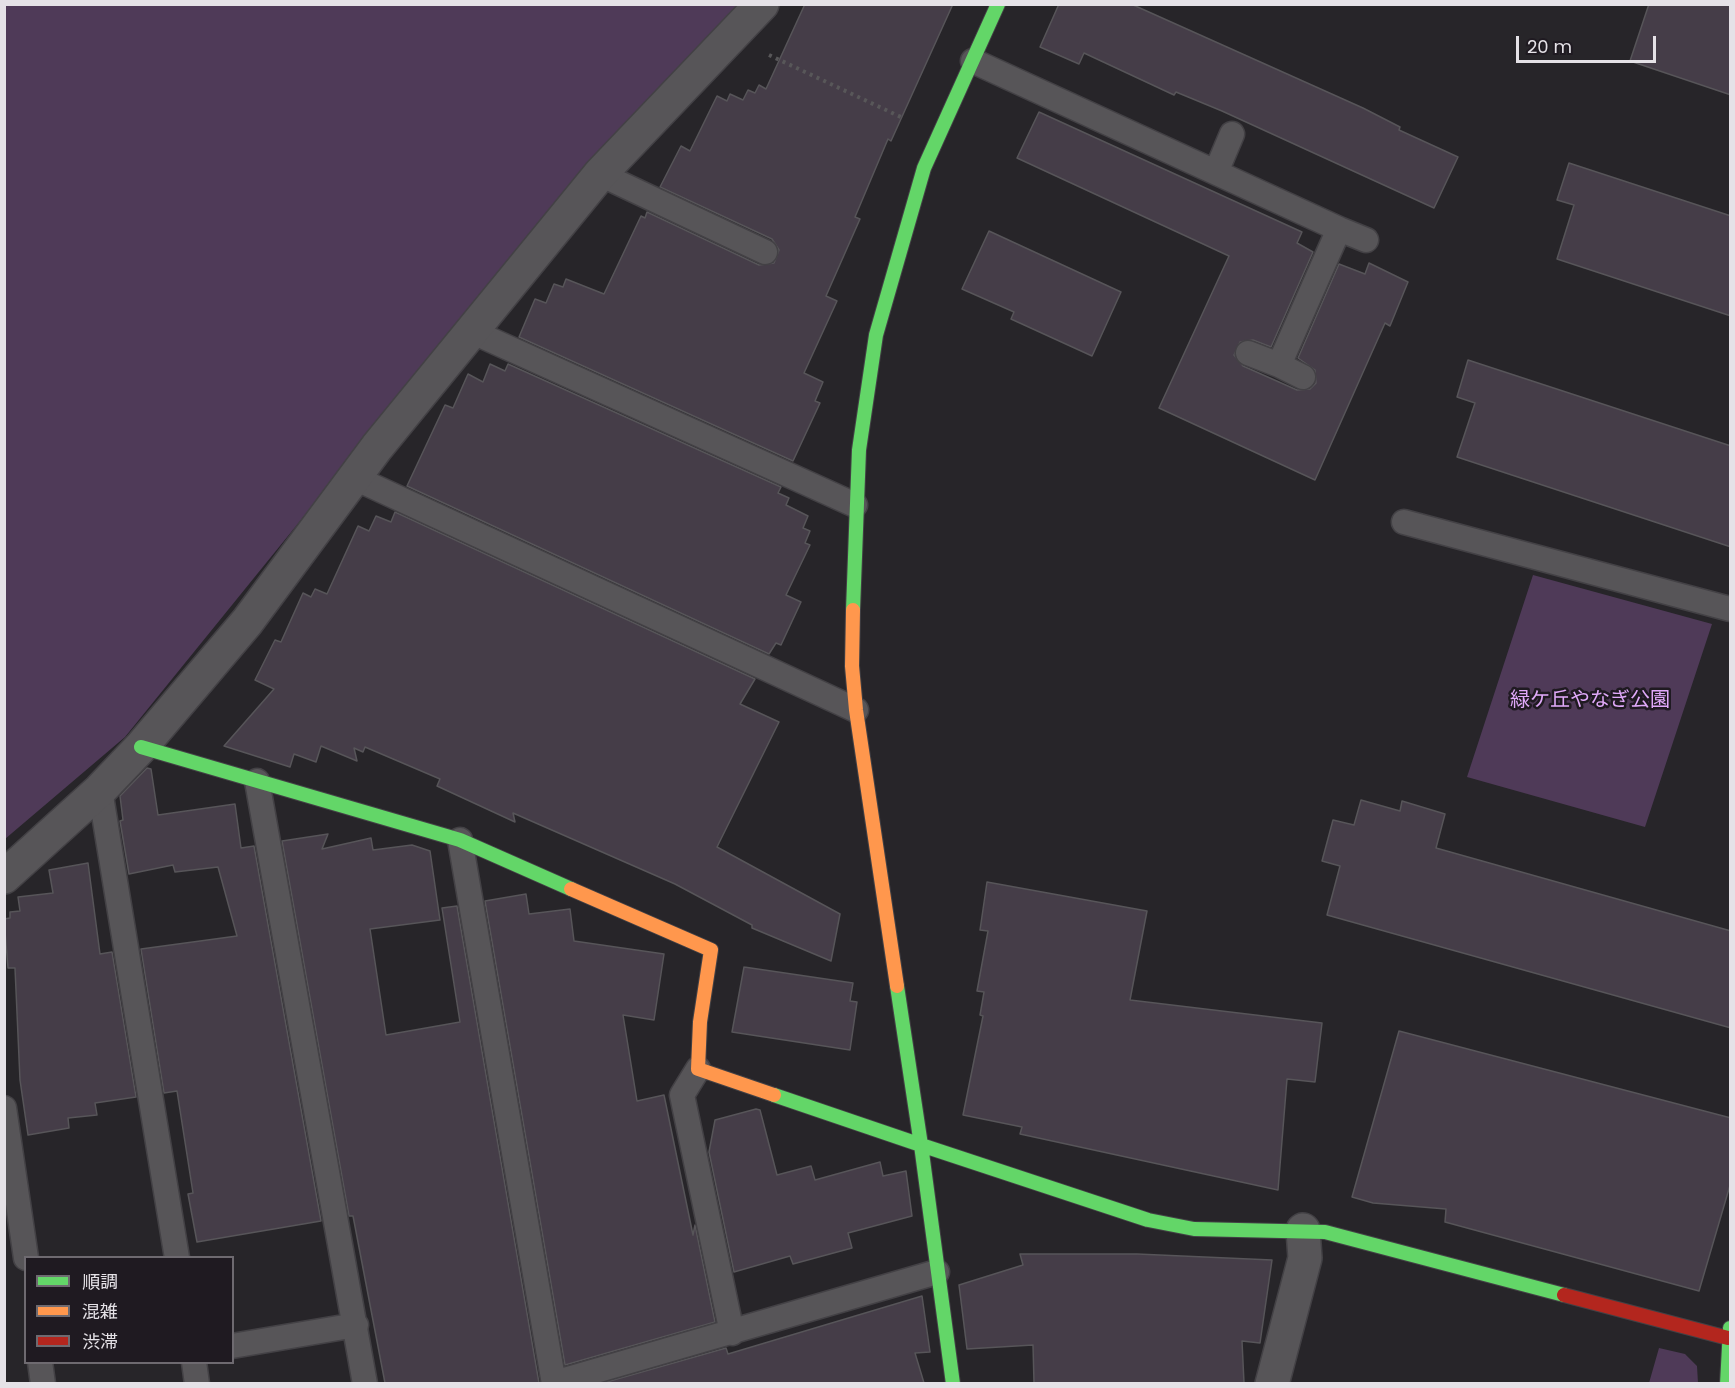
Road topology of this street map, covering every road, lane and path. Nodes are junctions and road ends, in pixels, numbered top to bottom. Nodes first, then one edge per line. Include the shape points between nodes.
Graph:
1 (762, 4) edge
2 (998, 4) edge
3 (730, 37) junction
4 (973, 62) junction
5 (1232, 134) dead end
6 (939, 135) junction
7 (1216, 172) junction
8 (600, 174) junction
9 (1339, 228) junction
10 (1366, 240) dead end
11 (765, 252) dead end
12 (471, 331) junction
13 (1248, 353) dead end
14 (1279, 365) junction
15 (1304, 377) dead end
16 (355, 478) junction
17 (855, 505) junction
18 (1404, 522) dead end
19 (1731, 609) edge
20 (856, 710) junction
21 (141, 747) junction
22 (256, 780) junction
23 (100, 790) junction
24 (460, 840) junction
25 (4, 876) edge
26 (698, 1069) junction
27 (4, 1108) edge
28 (921, 1145) junction
29 (1303, 1230) junction
30 (26, 1256) edge
31 (177, 1256) edge
32 (938, 1272) junction
33 (356, 1325) junction
34 (732, 1333) junction
35 (1729, 1333) edge
36 (234, 1346) edge
37 (40, 1364) edge
38 (194, 1364) edge
39 (43, 1383) edge
40 (197, 1383) edge
41 (365, 1383) edge
42 (554, 1383) edge
43 (953, 1383) edge
44 (1272, 1383) edge
45 (1727, 1383) edge

1 - 3 street
2 - 4 street
3 - 6 path
3 - 8 street
4 - 6 street
4 - 7 lane
5 - 7 lane
6 - 17 street via 924,168 876,335
7 - 9 lane
8 - 11 lane
8 - 12 street
9 - 10 lane
9 - 14 lane
12 - 16 street
12 - 17 lane
13 - 14 lane
14 - 15 lane
16 - 20 lane
16 - 21 street via 247,622
17 - 20 street via 852,666
18 - 19 lane
20 - 28 street
21 - 22 street
21 - 23 street
22 - 24 street
22 - 33 lane
23 - 25 street
23 - 31 lane
24 - 26 street via 711,950 700,1022
24 - 42 lane
26 - 28 street
26 - 34 lane via 682,1095
27 - 30 lane
28 - 29 street via 1148,1220 1194,1229
28 - 32 street
29 - 35 street via 1325,1232
29 - 44 street via 1305,1258
32 - 34 lane
32 - 43 street
33 - 36 lane
33 - 41 lane
34 - 42 lane
35 - 45 street
37 - 39 lane
38 - 40 lane

